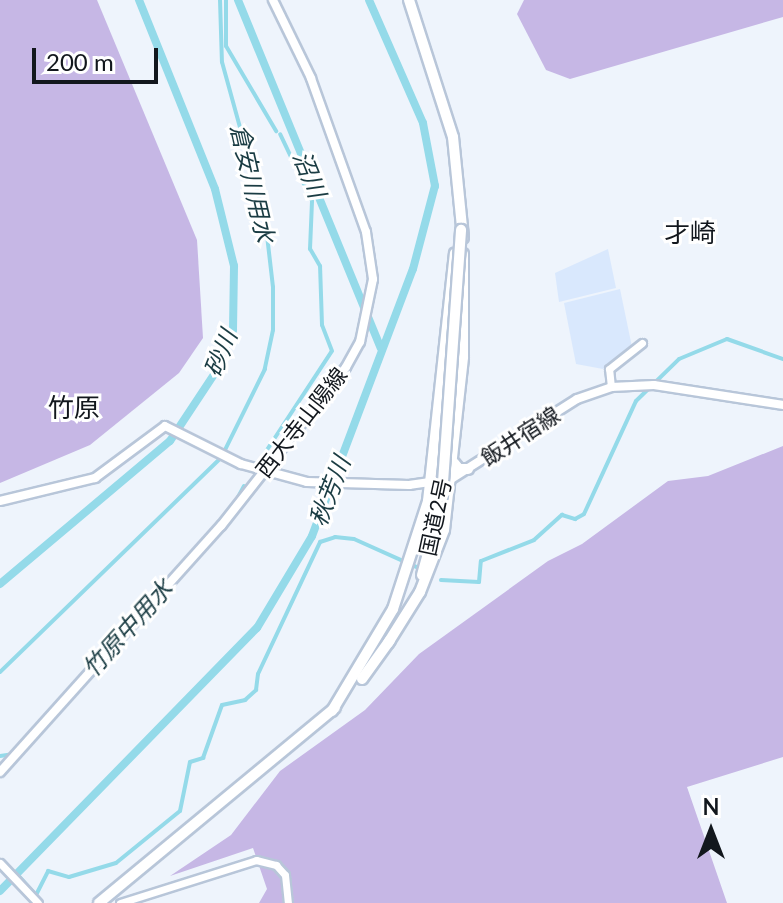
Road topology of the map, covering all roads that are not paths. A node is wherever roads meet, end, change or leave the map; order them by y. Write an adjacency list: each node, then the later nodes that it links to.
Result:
1 (273, 0): 9 (main road, 西大寺山陽線)
2 (409, 0): 3 (highway, 国道2号)
3 (460, 225): 7 (highway, bridge); 11 (highway, bridge); 13 (highway, 国道2号, bridge)
4 (642, 343): 5 (street)
5 (611, 387): 6 (main road, 飯井宿線); 8 (main road, 飯井宿線)
6 (783, 405)
7 (454, 463): 8 (highway); 10 (highway)
8 (468, 469): 10 (main road, 飯井宿線)
9 (263, 471): 11 (main road, 飯井宿線); 12 (main road, 飯井宿線); 15 (main road, 西大寺山陽線)
10 (451, 479): 11 (main road, 飯井宿線); 13 (highway)
11 (432, 484): 14 (highway)
12 (0, 501)
13 (426, 571): 14 (highway, 国道2号)
14 (332, 711): 18 (highway, 国道2号)
15 (0, 772)
16 (2, 865): 17 (street)
17 (38, 903)
18 (99, 903)
19 (120, 903): 20 (street)
20 (288, 903)

